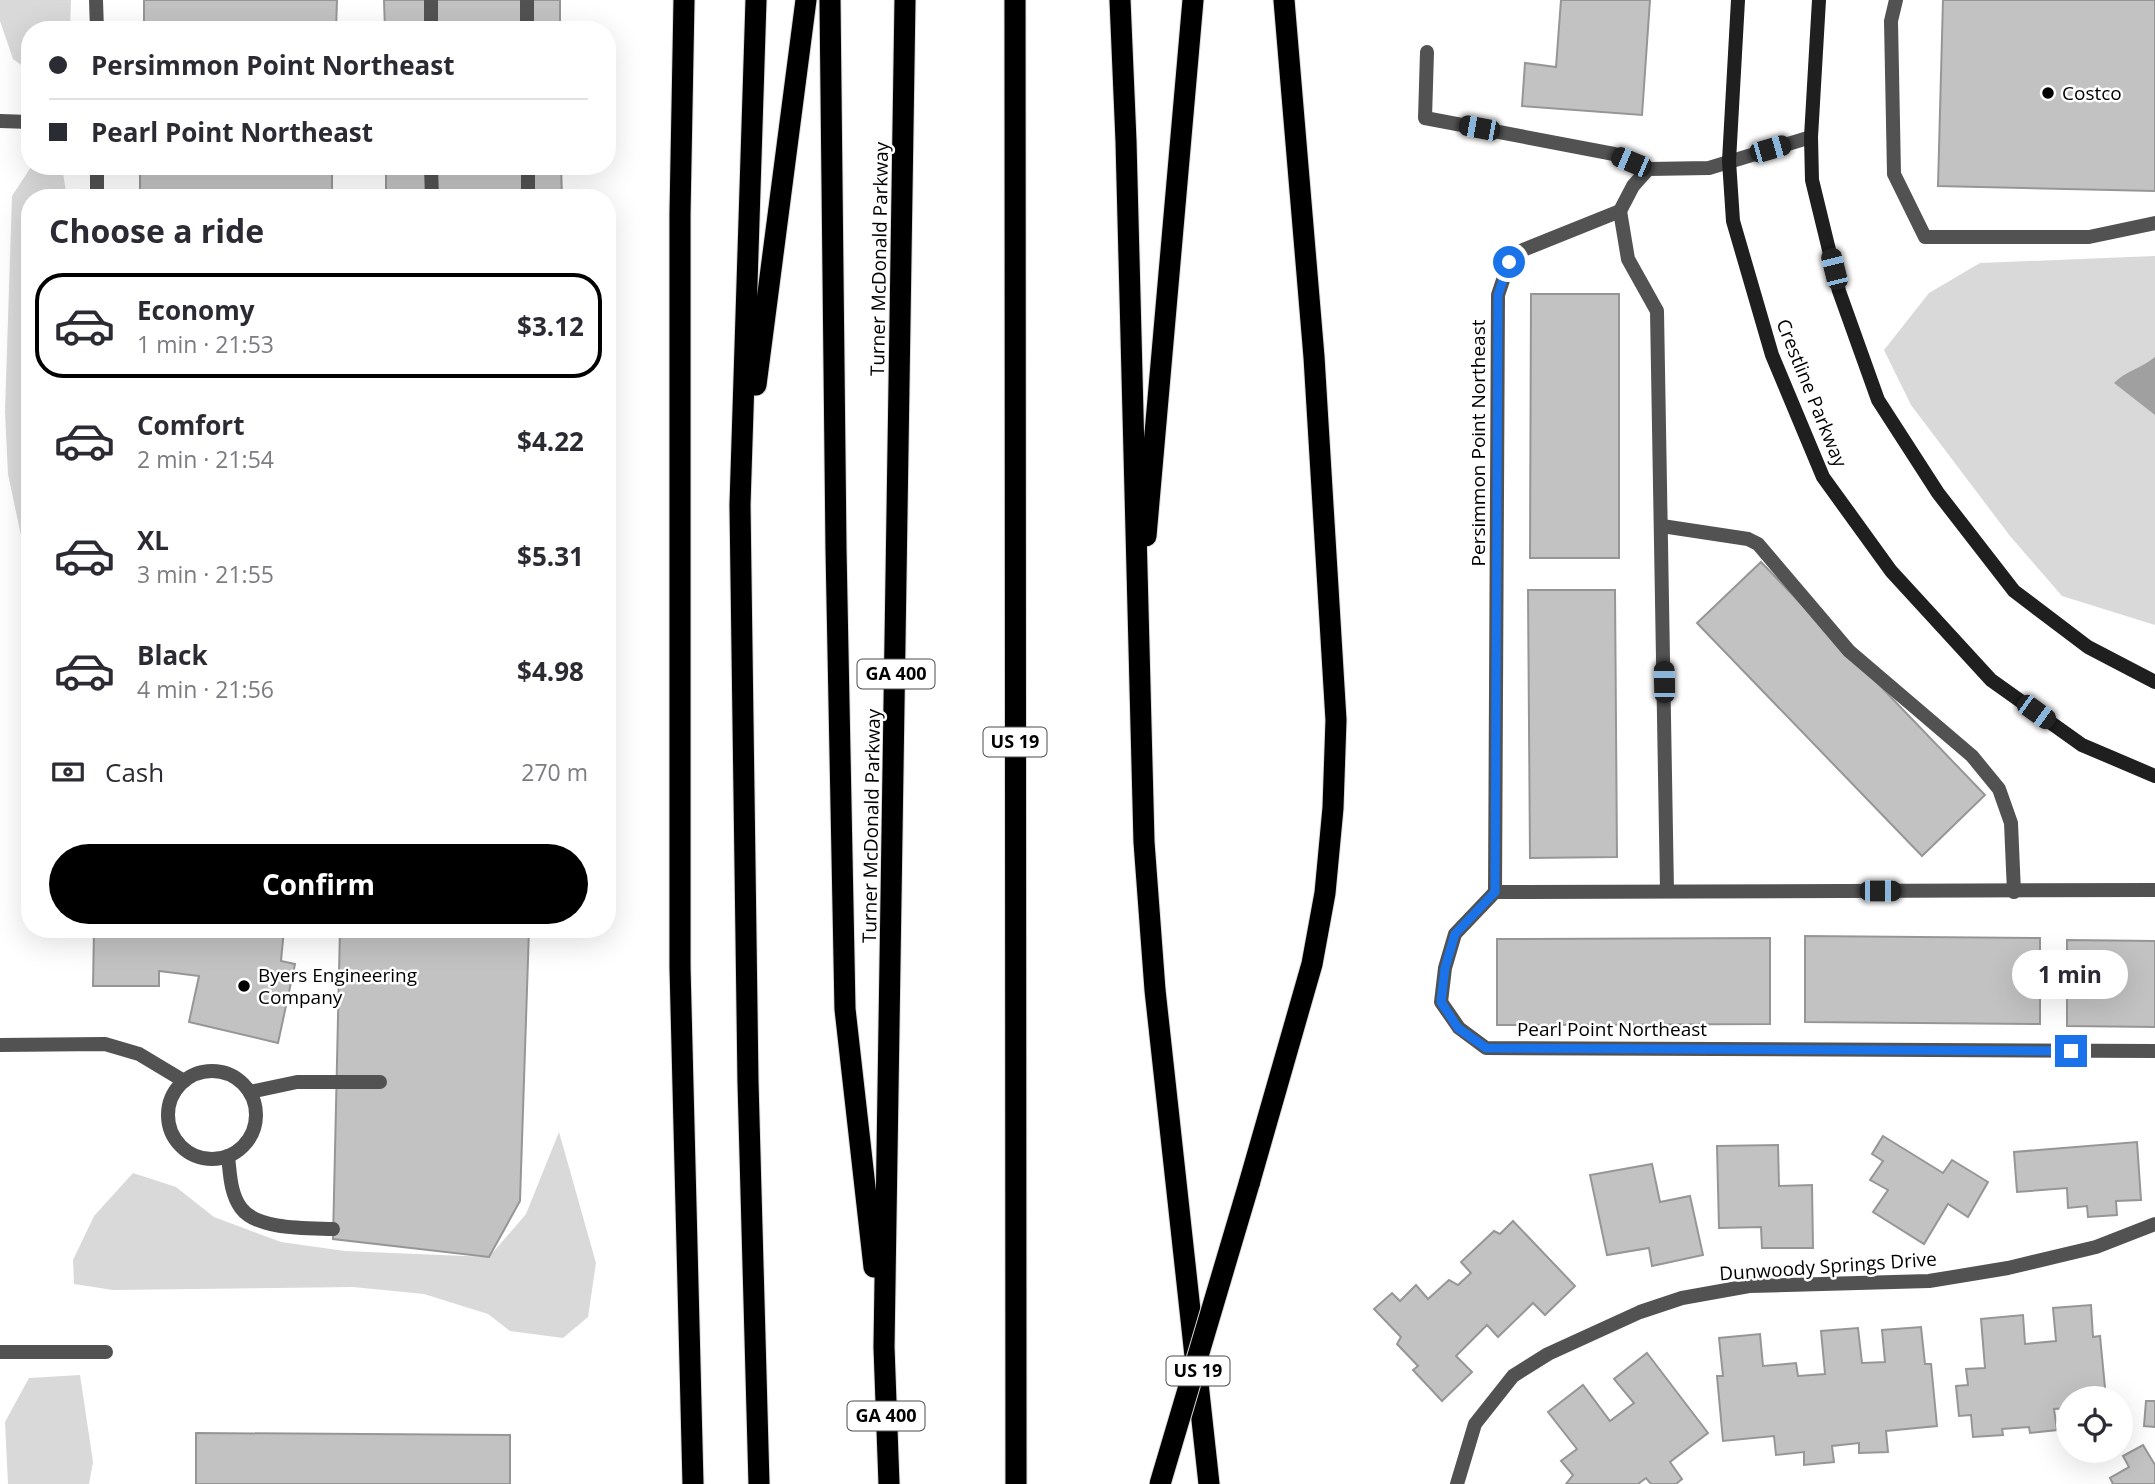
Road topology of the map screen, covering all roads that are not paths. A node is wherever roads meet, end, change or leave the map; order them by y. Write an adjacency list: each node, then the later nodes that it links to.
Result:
1 (96, 0): 16 (street)
2 (431, 0): 17 (street)
3 (527, 0): 18 (street)
4 (684, 0): 47 (highway)
5 (756, 0): 27 (highway)
6 (806, 0): 27 (highway)
7 (830, 0): 44 (highway)
8 (905, 0): 44 (highway, Turner McDonald Parkway / GA 400)
9 (1015, 0): 50 (highway, US 19)
10 (1120, 0): 29 (highway, US 19)
11 (1193, 0): 29 (highway)
12 (1284, 0): 51 (highway, bridge)
13 (1738, 0): 23 (street, Crestline Parkway)
14 (1819, 0): 22 (street)
15 (1896, 0): 26 (street)
16 (97, 21)
17 (431, 21)
18 (527, 21)
19 (1427, 52): 24 (street)
20 (0, 121): 21 (street)
21 (21, 122)
22 (1811, 137): 23 (street); 30 (street)
23 (1729, 161): 24 (street); 31 (street, Crestline Parkway)
24 (1648, 169): 25 (street)
25 (1620, 211): 28 (street); 34 (street, Persimmon Point Northeast)
26 (2155, 223)
27 (740, 505): 48 (highway)
28 (1662, 526): 33 (street); 35 (street)
29 (1138, 590): 52 (highway, US 19)
30 (2155, 682)
31 (2155, 776)
32 (2155, 890): 35 (street)
33 (1667, 891): 34 (street); 35 (street)
34 (1495, 892): 37 (street, Pearl Point Northeast)
35 (2014, 892)
36 (0, 1045): 38 (street)
37 (2155, 1051)
38 (184, 1081): 40 (street); 41 (street)
39 (380, 1082): 40 (street)
40 (250, 1092): 41 (street)
41 (228, 1156): 43 (street)
42 (2155, 1224): 53 (street, Dunwoody Springs Drive)
43 (334, 1229)
44 (884, 1347): 49 (highway, Turner McDonald Parkway / GA 400)
45 (0, 1352): 46 (street)
46 (106, 1352)
47 (693, 1484)
48 (759, 1484)
49 (889, 1484)
50 (1016, 1484)
51 (1160, 1484)
52 (1209, 1484)
53 (1457, 1484)

